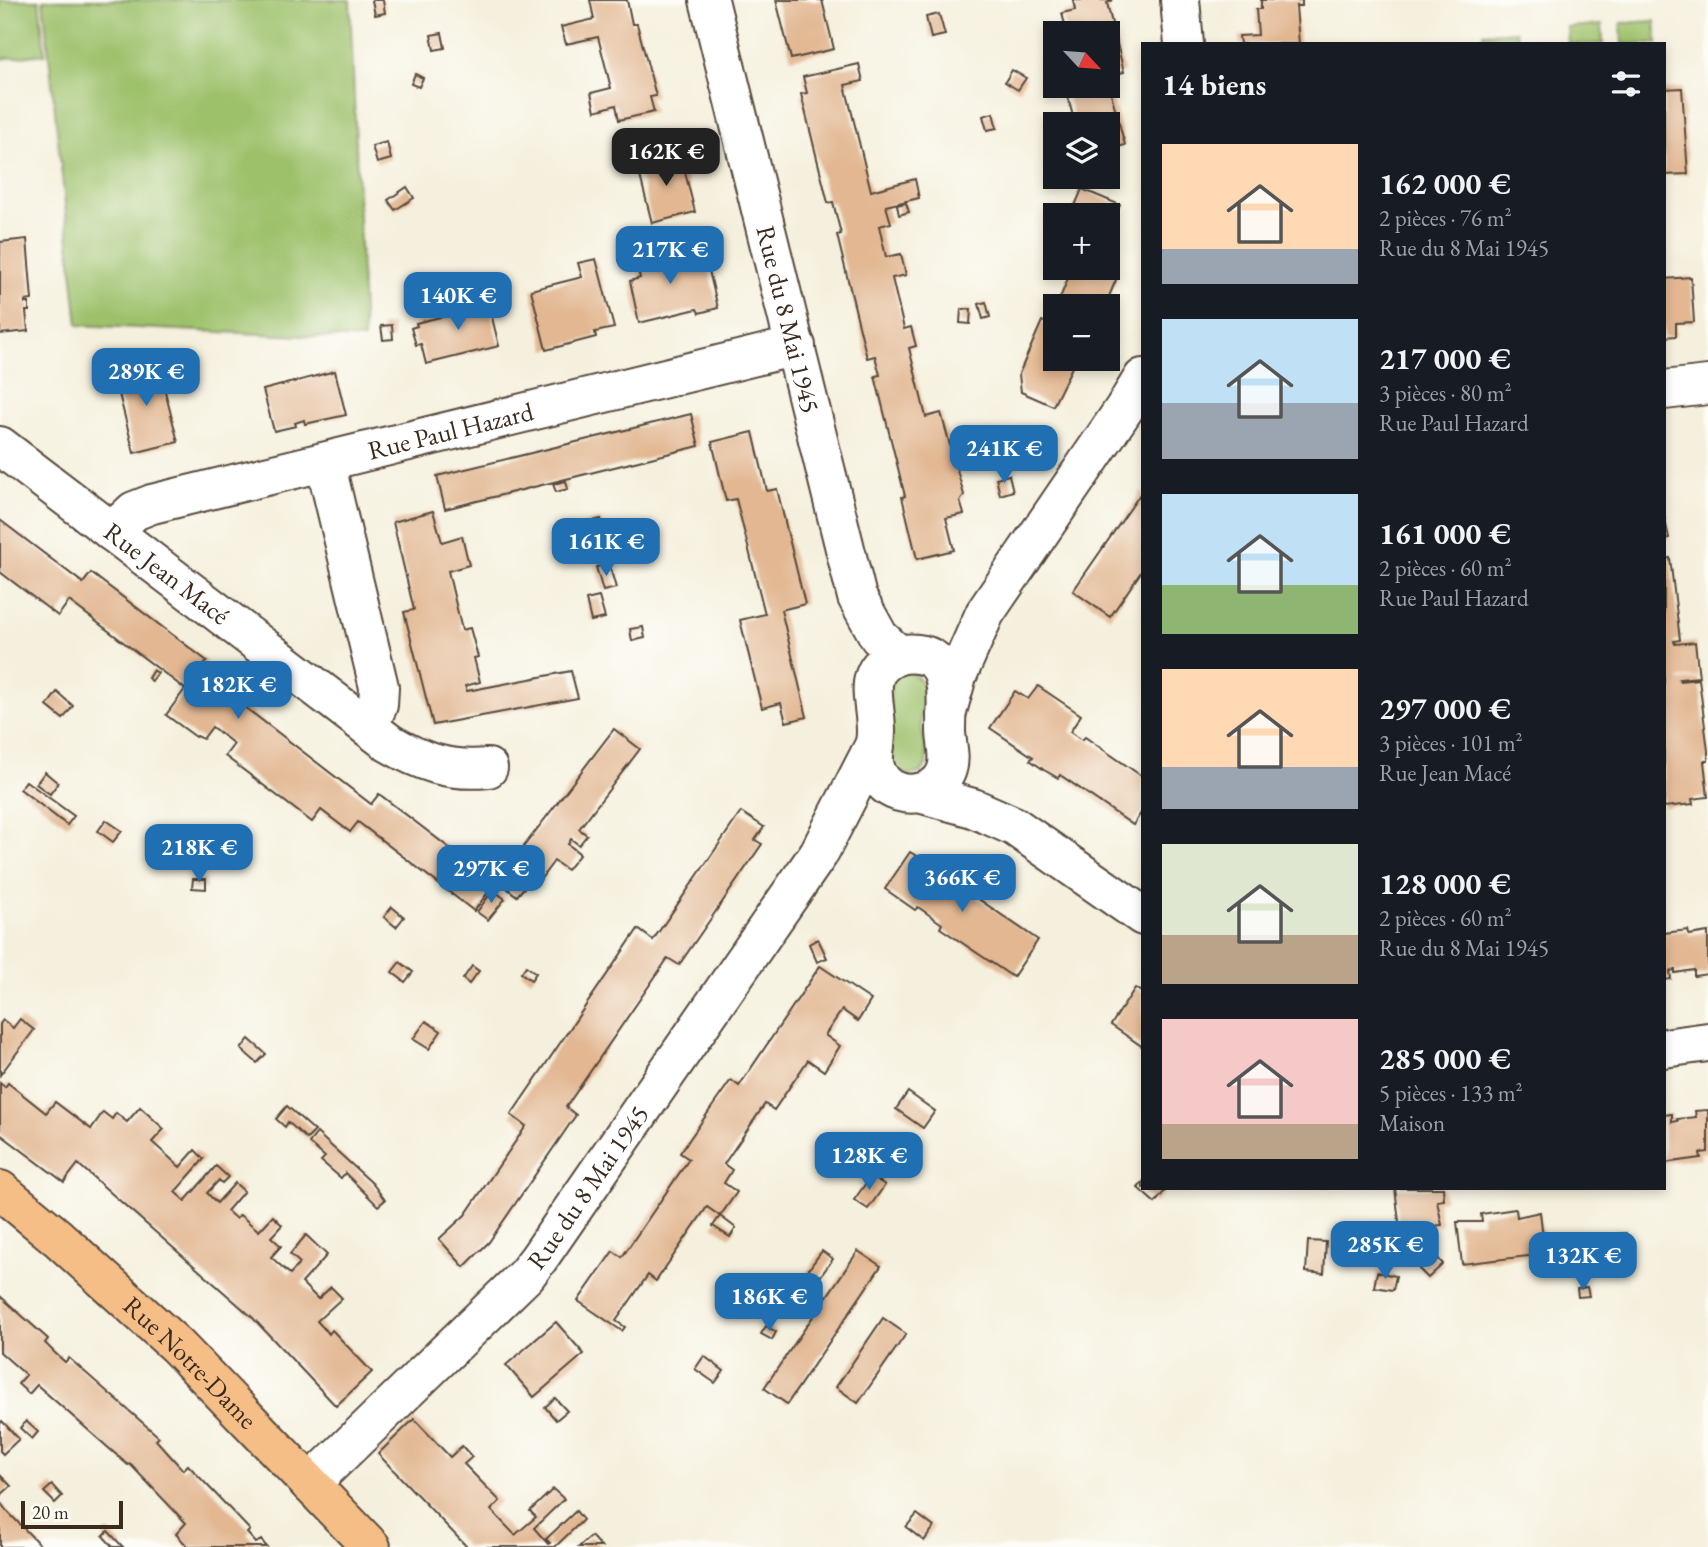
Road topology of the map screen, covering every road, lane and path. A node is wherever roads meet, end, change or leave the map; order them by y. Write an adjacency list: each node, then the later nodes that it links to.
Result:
1 (709, 0): 4 (street, Rue du 8 Mai 1945)
2 (1180, 0): 3 (street)
3 (1184, 42)
4 (796, 346): 9 (street, Rue Paul Hazard); 11 (street, Rue du 8 Mai 1945)
5 (1141, 381): 12 (street)
6 (1708, 385): 7 (street)
7 (1666, 390)
8 (0, 446): 10 (street, Rue Jean Macé)
9 (325, 462): 10 (street, Rue Paul Hazard); 15 (street)
10 (112, 532): 15 (street, Rue Jean Macé)
11 (857, 597): 13 (street, Rue du 8 Mai 1945); 14 (street, Rue du 8 Mai 1945)
12 (985, 613): 13 (street); 16 (street)
13 (910, 655): 14 (street); 16 (street, Rue du 8 Mai 1945)
14 (871, 694): 17 (street, Rue du 8 Mai 1945)
15 (368, 727): 18 (street, Rue Jean Macé)
16 (947, 729): 19 (street, Rue du 8 Mai 1945); 20 (street)
17 (875, 744): 19 (street, Rue du 8 Mai 1945); 21 (street, Rue du 8 Mai 1945)
18 (488, 768)
19 (914, 793): 20 (street); 21 (street, Rue du 8 Mai 1945)
20 (1014, 826): 22 (street)
21 (819, 853): 26 (street, Rue du 8 Mai 1945)
22 (1141, 915)
23 (1708, 1042): 24 (street)
24 (1666, 1048)
25 (0, 1190): 26 (main road, Rue Notre-Dame)
26 (310, 1484): 27 (main road, Rue Notre-Dame)
27 (371, 1547)

